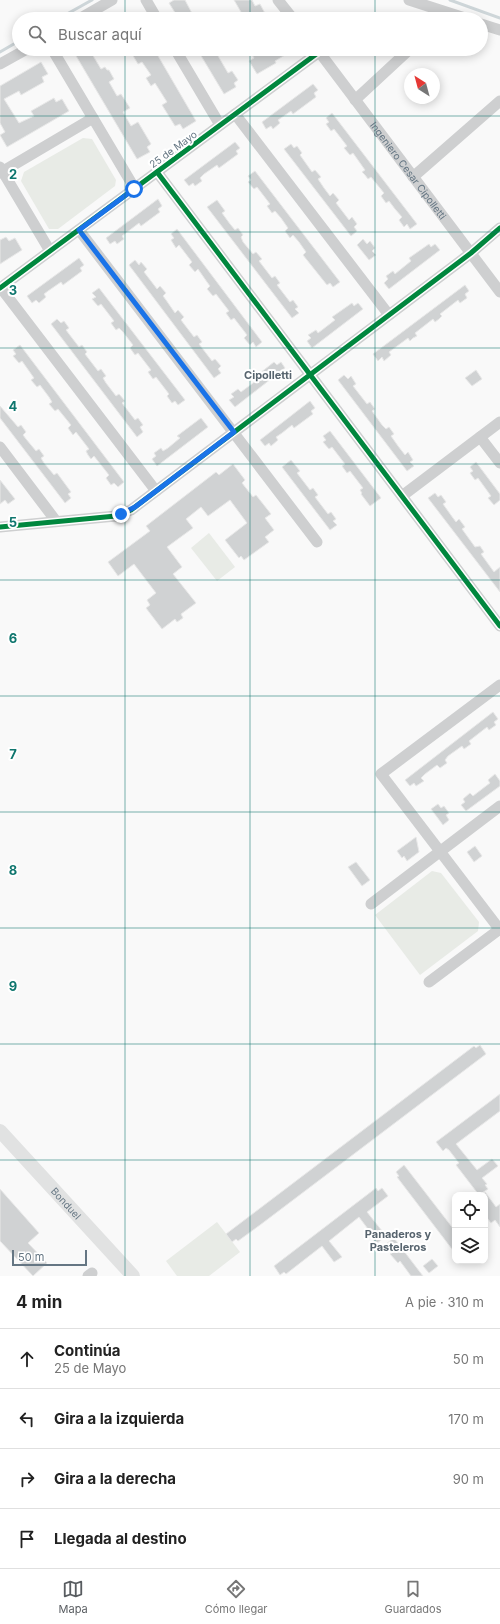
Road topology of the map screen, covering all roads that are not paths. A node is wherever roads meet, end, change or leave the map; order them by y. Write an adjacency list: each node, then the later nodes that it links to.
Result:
1 (112, 0): 5 (street)
2 (146, 0): 6 (street)
3 (278, 0): 7 (street)
4 (409, 0): 8 (street)
5 (91, 12)
6 (153, 12)
7 (287, 12)
8 (437, 12)
9 (488, 26): 10 (street)
10 (500, 30)
11 (14, 56): 17 (street)
12 (56, 56): 21 (street)
13 (179, 56): 22 (street)
14 (311, 56): 20 (street, 25 de Mayo)
15 (322, 56): 18 (street, Ingeniero Cesar Cipolletti)
16 (402, 56): 18 (street)
17 (0, 64)
18 (355, 100): 25 (street, Ingeniero Cesar Cipolletti)
19 (500, 101): 25 (street)
20 (235, 114): 22 (street, 25 de Mayo); 33 (street)
21 (93, 118): 23 (street); 26 (street)
22 (220, 125): 24 (street, 25 de Mayo)
23 (1, 171): 29 (street)
24 (157, 172): 26 (street, 25 de Mayo); 34 (street)
25 (414, 178): 30 (street, Ingeniero Cesar Cipolletti)
26 (134, 189): 28 (street, 25 de Mayo)
27 (500, 228): 30 (street)
28 (79, 230): 29 (street, 25 de Mayo); 36 (street)
29 (50, 251): 31 (street, 25 de Mayo)
30 (471, 253): 32 (street, Ingeniero Cesar Cipolletti); 33 (street)
31 (0, 288): 40 (street)
32 (500, 292)
33 (389, 315): 34 (street)
34 (310, 375): 36 (street); 41 (street)
35 (500, 422): 37 (street)
36 (234, 432): 40 (street); 44 (street)
37 (480, 437): 39 (street); 41 (street)
38 (0, 447): 42 (street)
39 (500, 463)
40 (156, 491): 42 (street)
41 (402, 496): 45 (street)
42 (56, 521): 43 (street)
43 (0, 527)
44 (317, 542)
45 (500, 626)
46 (500, 685): 48 (street)
47 (500, 806): 48 (street)
48 (440, 851): 49 (street); 50 (street)
49 (371, 904)
50 (500, 929): 51 (street)
51 (429, 982)
52 (0, 1131): 53 (main road, Bonduel)
53 (133, 1276)

